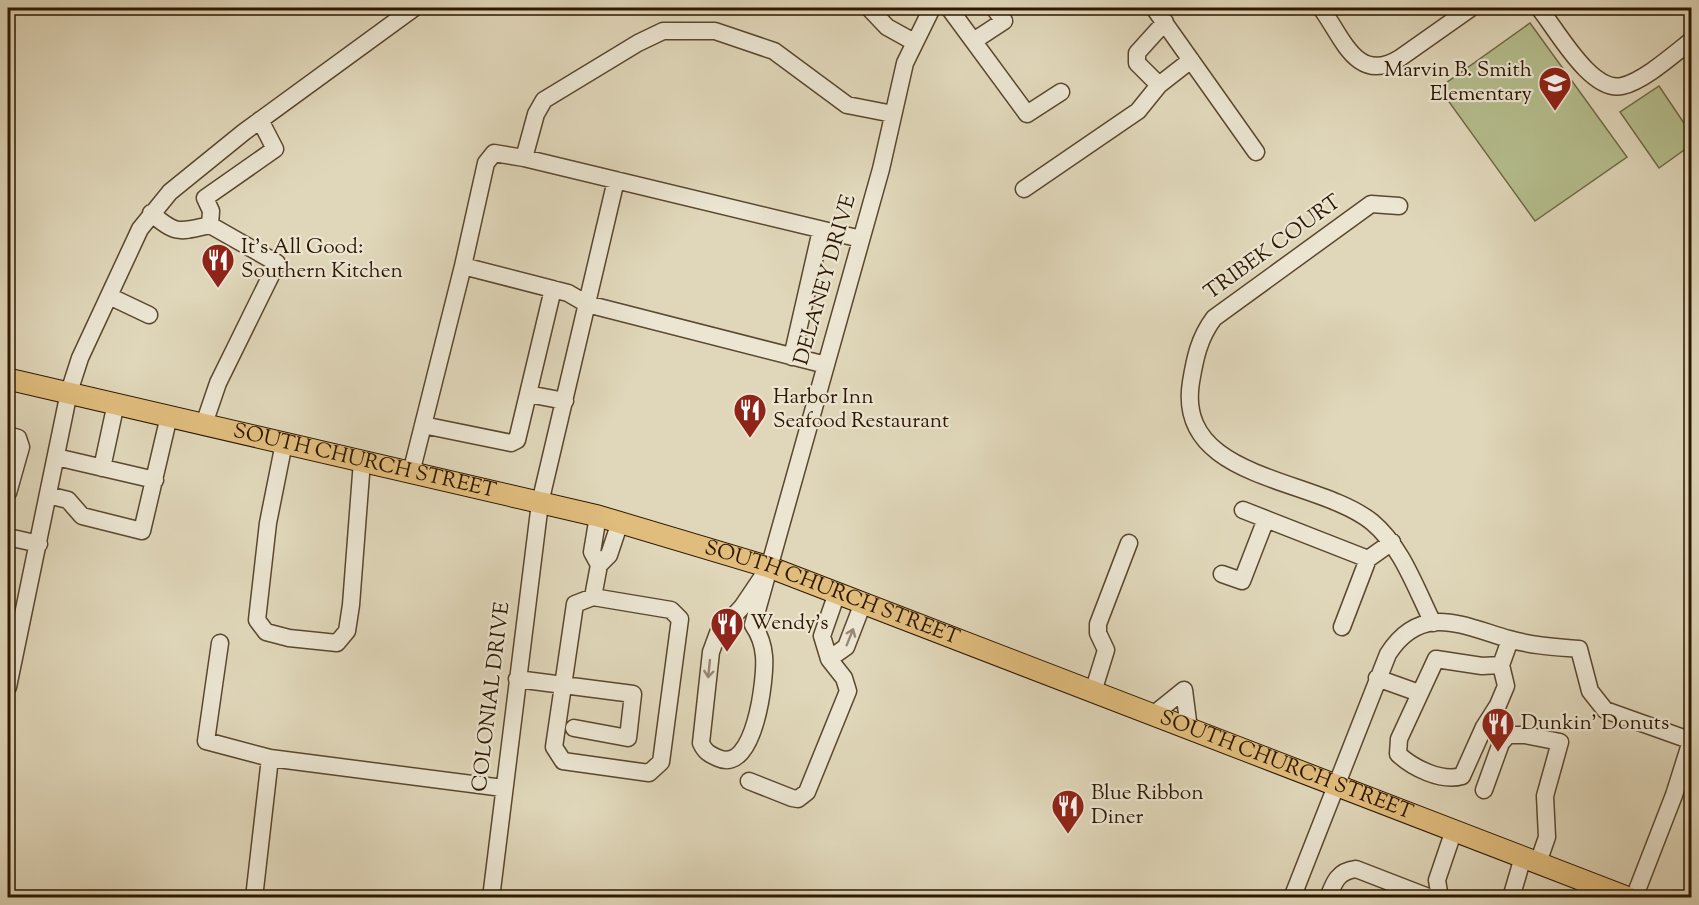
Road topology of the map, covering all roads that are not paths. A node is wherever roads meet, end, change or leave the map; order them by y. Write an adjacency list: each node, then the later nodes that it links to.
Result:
1 (414, 8): 18 (street)
2 (869, 8): 13 (street)
3 (932, 8): 13 (street, DELANEY DRIVE)
4 (949, 8): 11 (street)
5 (994, 8): 11 (street)
6 (1154, 8): 10 (street)
7 (1321, 8): 8 (street)
8 (1471, 8)
9 (1539, 8): 12 (street)
10 (1165, 22): 14 (street); 15 (street)
11 (975, 40): 16 (street)
12 (1692, 40)
13 (914, 42): 17 (street, DELANEY DRIVE)
14 (1191, 60): 15 (street); 19 (street)
15 (1159, 85): 24 (street)
16 (1061, 92)
17 (893, 114): 20 (street); 29 (street, DELANEY DRIVE)
18 (260, 120): 21 (street); 23 (street)
19 (1256, 152)
20 (524, 158): 22 (street); 30 (street)
21 (202, 166): 23 (street); 26 (street)
22 (616, 180): 28 (street); 33 (street, COLONIAL DRIVE)
23 (218, 189): 27 (street)
24 (1024, 189)
25 (1399, 206): 60 (street, TRIBEK COURT)
26 (151, 213): 27 (street); 32 (street)
27 (210, 225): 43 (street)
28 (821, 230): 29 (street); 35 (street)
29 (861, 239): 36 (street, DELANEY DRIVE)
30 (463, 266): 31 (street); 44 (street)
31 (554, 289): 33 (street); 39 (street)
32 (109, 296): 34 (street); 38 (street)
33 (587, 304): 35 (street); 40 (street, COLONIAL DRIVE)
34 (149, 315)
35 (792, 357): 36 (street)
36 (826, 365): 65 (street, DELANEY DRIVE)
37 (8, 379): 38 (main road, SOUTH CHURCH STREET)
38 (69, 392): 41 (main road, SOUTH CHURCH STREET); 47 (street)
39 (528, 394): 40 (street); 44 (street)
40 (565, 401): 54 (street, COLONIAL DRIVE)
41 (116, 404): 42 (main road, SOUTH CHURCH STREET); 49 (street)
42 (169, 416): 43 (main road, SOUTH CHURCH STREET); 51 (street)
43 (204, 424): 46 (main road, SOUTH CHURCH STREET)
44 (423, 425): 50 (street)
45 (8, 435): 52 (street)
46 (284, 443): 48 (main road, SOUTH CHURCH STREET); 48 (street)
47 (56, 457): 49 (street); 53 (street)
48 (362, 461): 50 (main road, SOUTH CHURCH STREET)
49 (102, 468): 51 (street)
50 (411, 473): 54 (main road, SOUTH CHURCH STREET)
51 (155, 480): 53 (street)
52 (8, 493)
53 (48, 495): 62 (street)
54 (540, 503): 56 (main road, SOUTH CHURCH STREET); 77 (street, COLONIAL DRIVE)
55 (1243, 510): 57 (street)
56 (598, 516): 58 (main road, SOUTH CHURCH STREET); 64 (street)
57 (1266, 519): 63 (street); 66 (street)
58 (620, 522): 64 (street); 65 (main road, SOUTH CHURCH STREET)
59 (8, 537): 62 (street)
60 (1392, 542): 63 (street); 70 (street, TRIBEK COURT)
61 (1129, 543): 80 (street)
62 (39, 544): 79 (street)
63 (1368, 559): 71 (street)
64 (599, 565): 68 (street)
65 (769, 567): 65 (street, DELANEY DRIVE, one-way to 65); 67 (main road, SOUTH CHURCH STREET)
66 (1222, 574)
67 (837, 593): 69 (main road, SOUTH CHURCH STREET); 74 (street)
68 (593, 597): 78 (street); 78 (street)
69 (863, 603): 74 (street, one-way to 69); 80 (main road, SOUTH CHURCH STREET)
70 (1432, 623): 72 (street); 76 (street)
71 (1342, 627)
72 (1510, 639): 75 (street); 85 (street)
73 (220, 644): 86 (street)
74 (829, 659): 87 (street)
75 (1501, 665): 81 (street); 81 (street)
76 (1377, 678): 81 (street); 88 (street)
77 (517, 679): 78 (street); 89 (street, COLONIAL DRIVE)
78 (562, 685): 83 (street)
79 (8, 687)
80 (1093, 692): 82 (main road, SOUTH CHURCH STREET)
81 (1419, 693)
82 (1153, 715): 84 (main road, SOUTH CHURCH STREET); 84 (street)
83 (574, 728)
84 (1189, 729): 88 (main road, SOUTH CHURCH STREET)
85 (1691, 741): 101 (street)
86 (270, 758): 89 (street); 93 (street)
87 (750, 781)
88 (1336, 785): 91 (main road, SOUTH CHURCH STREET); 95 (street)
89 (503, 788): 94 (street, COLONIAL DRIVE)
90 (1484, 790): 92 (street)
91 (1454, 830): 92 (main road, SOUTH CHURCH STREET); 98 (street)
92 (1530, 860): 99 (street); 100 (main road, SOUTH CHURCH STREET)
93 (255, 897)
94 (491, 897)
95 (1292, 897)
96 (1328, 897): 97 (street)
97 (1431, 897)
98 (1440, 897)
99 (1511, 897)
100 (1629, 897)
101 (1634, 897)

